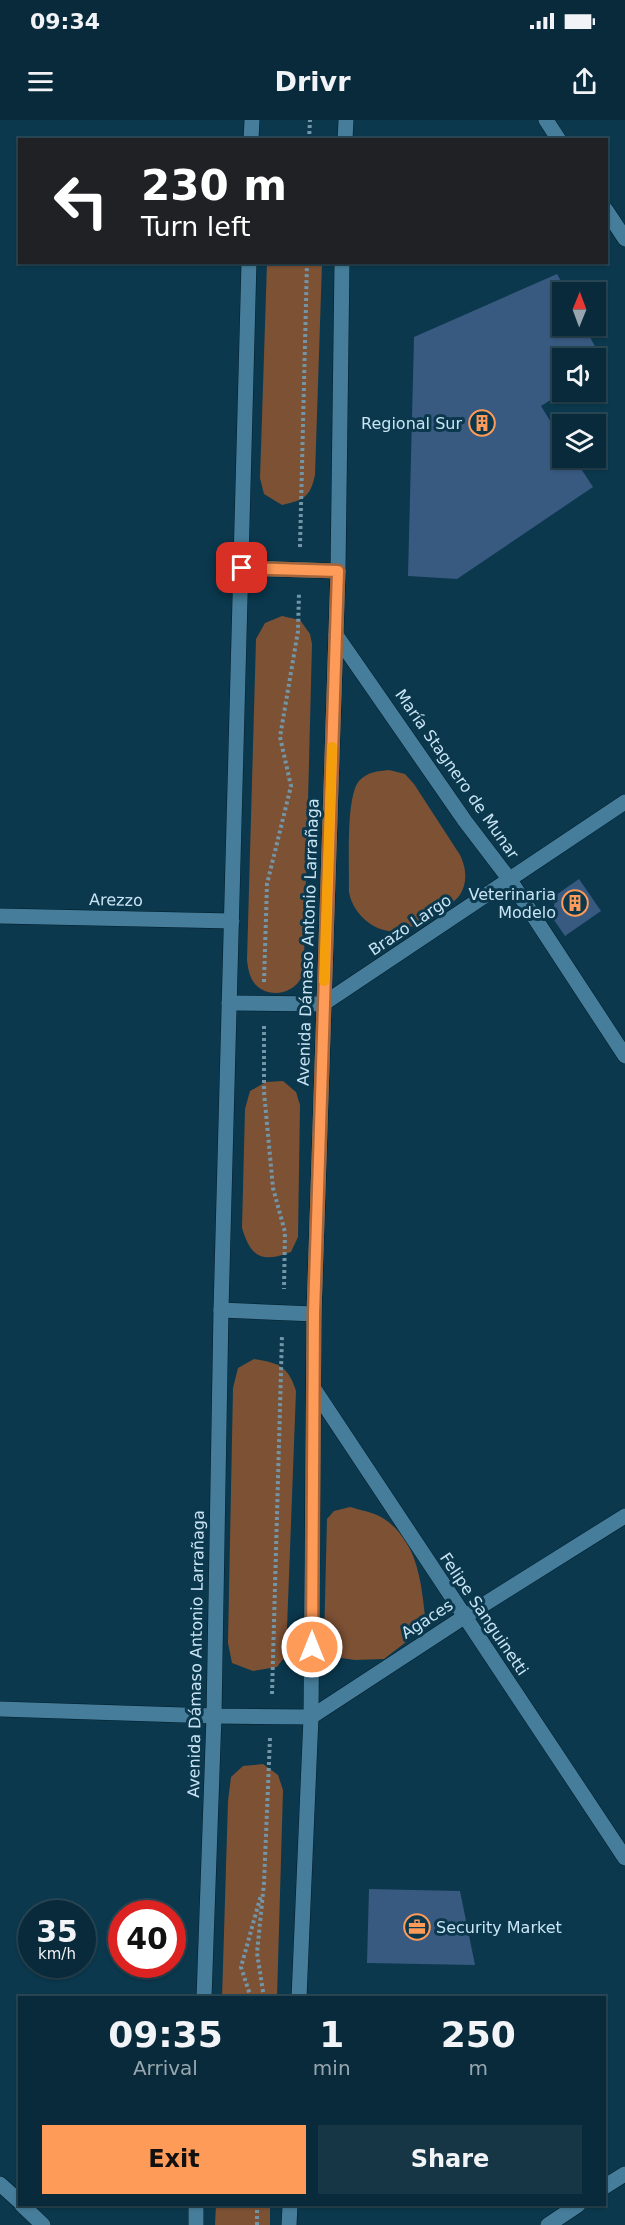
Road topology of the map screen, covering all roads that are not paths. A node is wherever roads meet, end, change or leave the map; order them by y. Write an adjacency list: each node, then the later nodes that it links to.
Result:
1 (252, 120): 4 (street)
2 (346, 120): 5 (street)
3 (546, 120): 6 (street)
4 (252, 138)
5 (345, 138)
6 (558, 138)
7 (608, 213): 8 (street)
8 (625, 239)
9 (249, 264): 11 (street, Avenida Dámaso Antonio Larrañaga)
10 (342, 264): 12 (street, Avenida Dámaso Antonio Larrañaga)
11 (242, 568): 12 (street); 17 (street, Avenida Dámaso Antonio Larrañaga)
12 (338, 571): 13 (street, Avenida Dámaso Antonio Larrañaga)
13 (336, 635): 15 (street, María Stagnero de Munar); 19 (street, Avenida Dámaso Antonio Larrañaga)
14 (625, 802): 15 (street, Brazo Largo)
15 (510, 880): 19 (street, Brazo Largo); 20 (street, María Stagnero de Munar)
16 (0, 915): 17 (street, Arezzo)
17 (232, 921): 18 (street, Avenida Dámaso Antonio Larrañaga)
18 (229, 1003): 19 (street); 21 (street, Avenida Dámaso Antonio Larrañaga)
19 (323, 1004): 22 (street, Avenida Dámaso Antonio Larrañaga)
20 (625, 1056)
21 (221, 1311): 22 (street); 27 (street, Avenida Dámaso Antonio Larrañaga)
22 (314, 1314): 23 (street, Avenida Dámaso Antonio Larrañaga)
23 (314, 1389): 25 (street, Felipe Sanguinetti); 28 (street, Avenida Dámaso Antonio Larrañaga)
24 (625, 1516): 25 (street, Agaces)
25 (464, 1617): 28 (street, Agaces); 29 (street, Felipe Sanguinetti)
26 (0, 1709): 27 (street)
27 (214, 1716): 28 (street); 30 (street, Avenida Dámaso Antonio Larrañaga)
28 (311, 1717): 31 (street, Avenida Dámaso Antonio Larrañaga)
29 (625, 1858)
30 (204, 1996)
31 (299, 1996)
32 (625, 2174): 34 (street)
33 (0, 2184): 35 (street)
34 (606, 2186)
35 (18, 2201)
36 (23, 2206): 40 (street)
37 (196, 2206): 41 (street)
38 (290, 2206): 42 (street)
39 (576, 2206): 43 (street)
40 (43, 2225)
41 (196, 2225)
42 (289, 2225)
43 (548, 2225)

